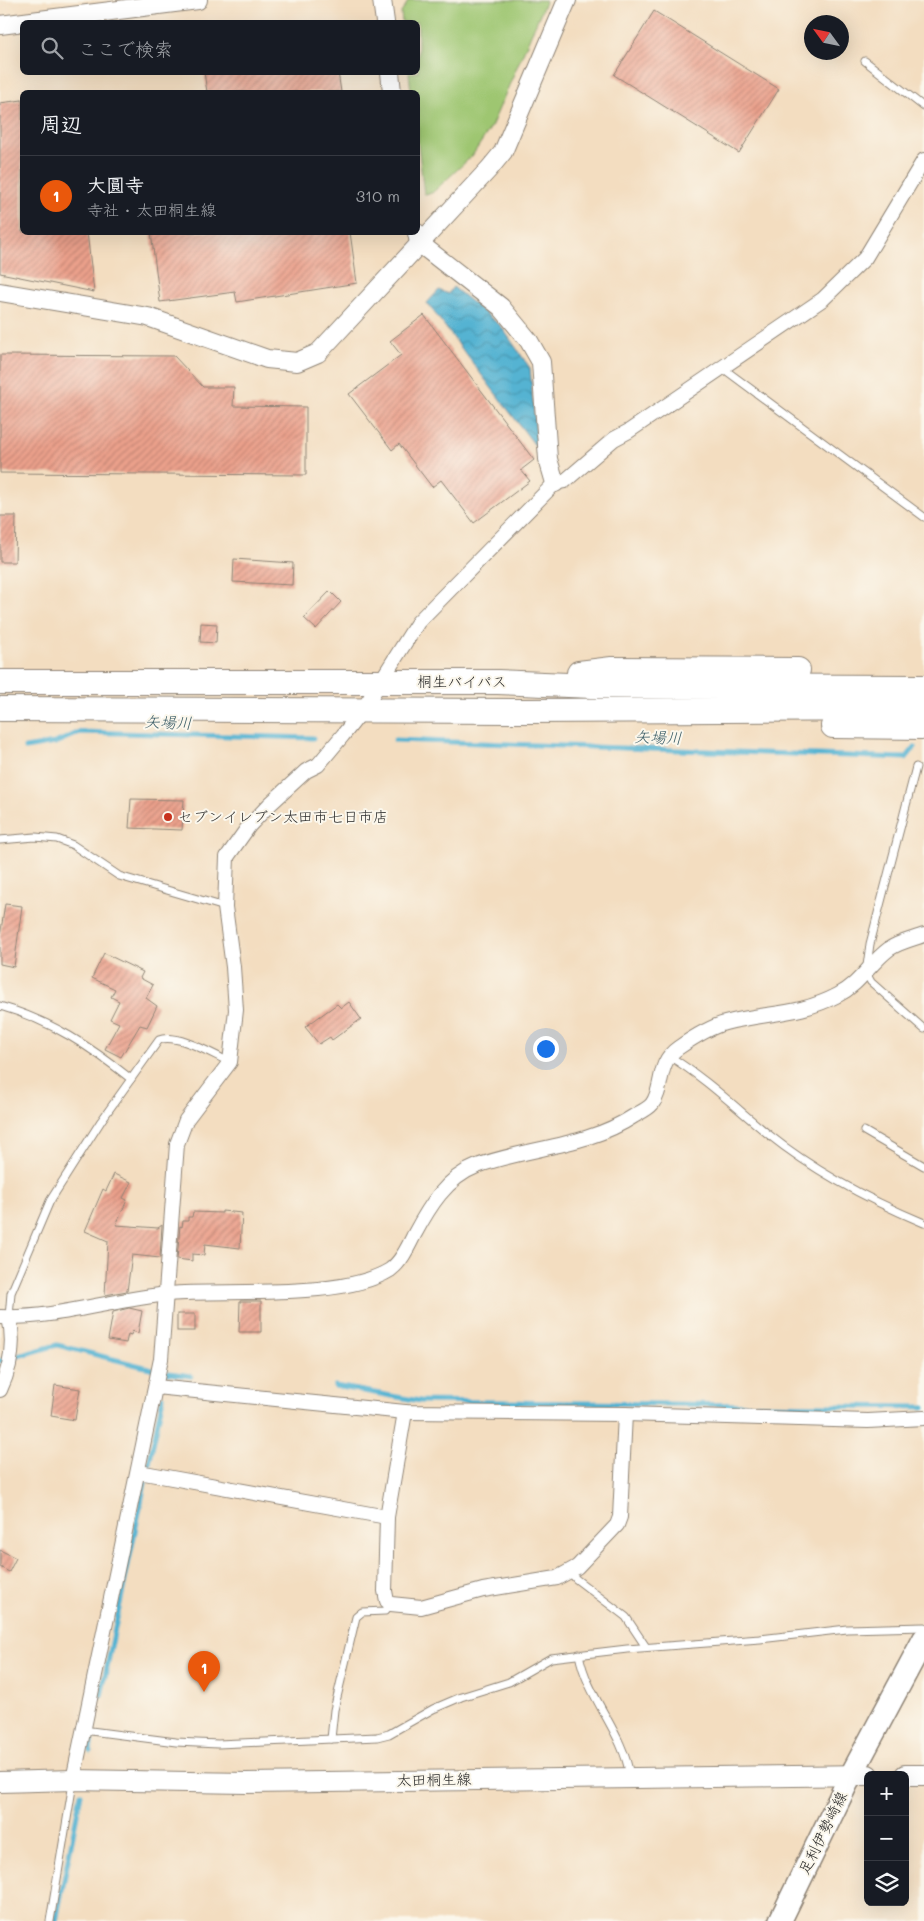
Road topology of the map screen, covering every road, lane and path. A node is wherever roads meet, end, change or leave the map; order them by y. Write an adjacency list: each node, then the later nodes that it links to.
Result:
1 (198, 0): 4 (street)
2 (382, 0): 5 (street)
3 (567, 0): 13 (street)
4 (40, 20)
5 (384, 20)
6 (20, 22): 7 (street)
7 (0, 25)
8 (865, 61): 11 (lane)
9 (390, 75): 10 (street)
10 (392, 90)
11 (924, 107)
12 (924, 160): 15 (street)
13 (418, 238): 14 (street); 16 (street)
14 (0, 292)
15 (723, 366): 16 (street); 17 (lane)
16 (555, 483): 20 (street)
17 (924, 517)
18 (924, 671): 21 (highway)
19 (0, 682): 20 (highway, 桐生バイパス)
20 (380, 682): 21 (highway, 桐生バイパス); 25 (street)
21 (498, 682): 22 (highway, 桐生バイパス)
22 (924, 687)
23 (0, 709): 25 (highway, 桐生バイパス)
24 (924, 709): 26 (highway, 桐生バイパス)
25 (362, 710): 26 (highway, 桐生バイパス); 30 (street)
26 (528, 711): 27 (highway)
27 (924, 727)
28 (916, 767): 32 (lane)
29 (0, 840): 30 (lane)
30 (225, 907): 36 (street)
31 (924, 936): 32 (street)
32 (866, 973): 34 (lane); 35 (street)
33 (0, 1006): 37 (lane)
34 (924, 1029)
35 (669, 1056): 40 (lane); 41 (street)
36 (230, 1062): 37 (lane); 41 (street)
37 (131, 1079): 42 (lane)
38 (864, 1131): 39 (lane)
39 (924, 1166)
40 (924, 1223)
41 (168, 1294): 42 (street); 43 (street)
42 (5, 1317): 44 (street)
43 (157, 1383): 45 (street); 48 (street)
44 (0, 1390)
45 (405, 1412): 46 (street); 49 (street)
46 (624, 1414): 47 (street); 50 (street)
47 (924, 1418)
48 (139, 1472): 49 (street); 56 (street)
49 (387, 1517): 51 (street)
50 (570, 1572): 51 (street); 54 (lane)
51 (391, 1604): 57 (lane)
52 (924, 1627): 54 (lane)
53 (924, 1639): 58 (main road, 足利伊勢崎線)
54 (646, 1647): 55 (lane)
55 (579, 1654): 57 (lane); 61 (lane)
56 (83, 1730): 57 (lane); 62 (street)
57 (331, 1739)
58 (859, 1775): 61 (main road, 太田桐生線); 65 (main road, 足利伊勢崎線)
59 (909, 1775): 60 (main road)
60 (924, 1775)
61 (630, 1777): 62 (main road, 太田桐生線)
62 (73, 1780): 63 (main road, 太田桐生線); 64 (lane)
63 (0, 1782)
64 (50, 1921)
65 (780, 1921)

